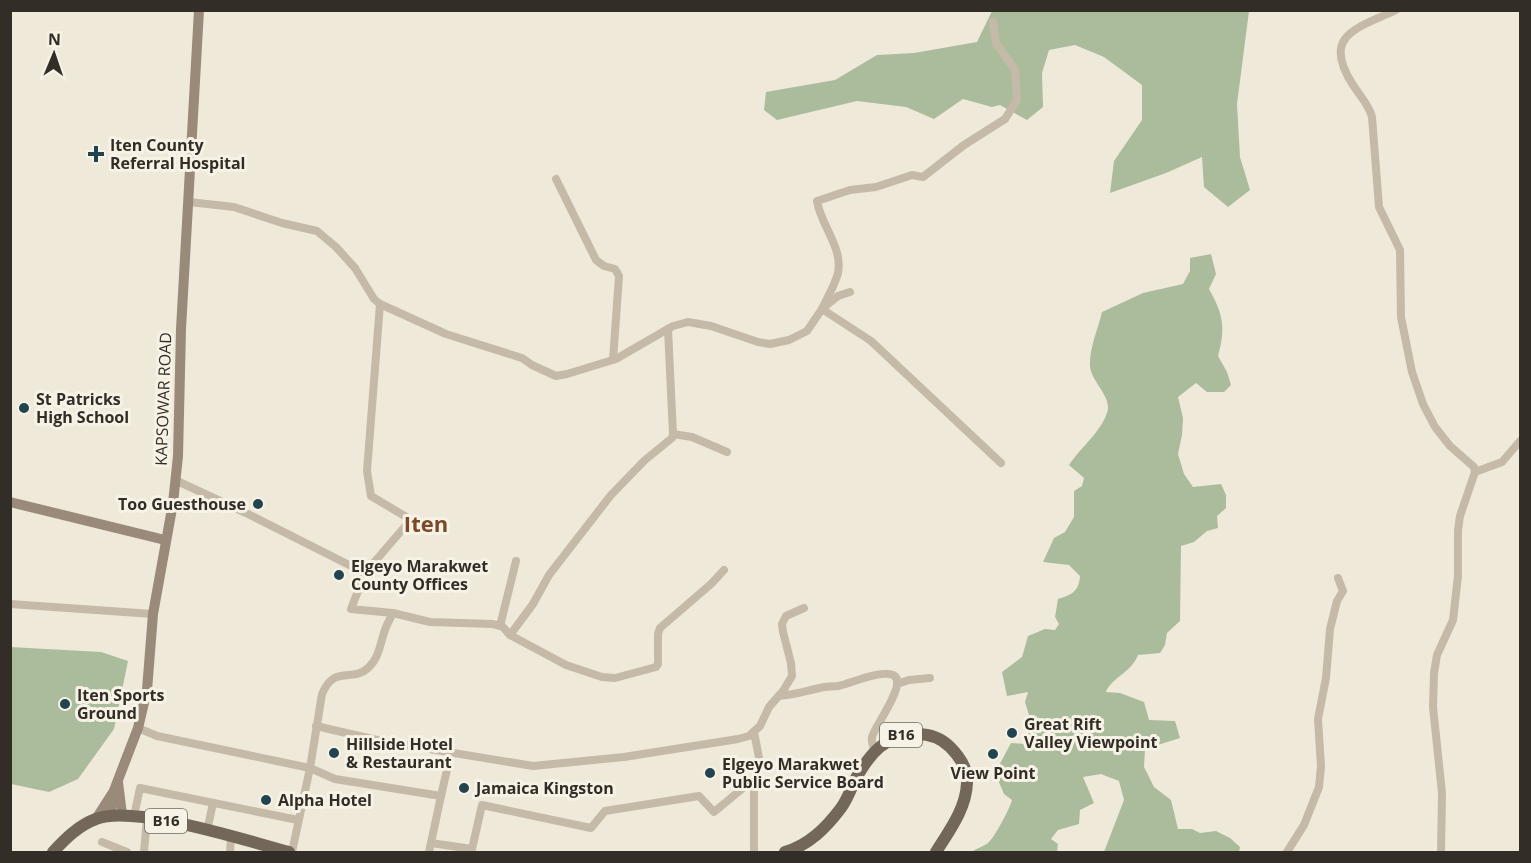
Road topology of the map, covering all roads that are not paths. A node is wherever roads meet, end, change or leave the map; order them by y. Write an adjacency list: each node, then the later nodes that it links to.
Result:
1 (199, 10): 5 (main road, KAPSOWAR ROAD)
2 (1396, 10): 15 (street)
3 (993, 22): 8 (street)
4 (556, 179): 10 (street)
5 (189, 202): 7 (street); 16 (main road, KAPSOWAR ROAD)
6 (850, 292): 8 (street)
7 (380, 304): 10 (street); 21 (street)
8 (822, 309): 9 (street); 14 (street)
9 (668, 329): 10 (street); 11 (street)
10 (613, 360)
11 (673, 434): 13 (street); 28 (street)
12 (1521, 441): 15 (street)
13 (727, 452)
14 (1000, 464)
15 (1475, 472): 61 (street)
16 (175, 480): 18 (main road, KAPSOWAR ROAD); 21 (street)
17 (10, 502): 18 (main road)
18 (165, 540): 26 (main road, KAPSOWAR ROAD)
19 (516, 561): 27 (street)
20 (724, 570): 28 (street)
21 (365, 573): 25 (street)
22 (1338, 578): 60 (street)
23 (10, 604): 26 (street)
24 (804, 608): 31 (street)
25 (393, 613): 27 (street); 32 (street)
26 (153, 614): 33 (main road, KAPSOWAR ROAD)
27 (500, 626): 28 (street)
28 (510, 635)
29 (930, 678): 30 (street)
30 (897, 684): 31 (street); 35 (street)
31 (779, 696): 34 (street)
32 (316, 726): 36 (street); 37 (street)
33 (138, 728): 37 (street); 39 (main road, KAPSOWAR ROAD)
34 (754, 732): 36 (street); 38 (street)
35 (875, 751): 58 (main road, B16); 59 (main road, B16)
36 (452, 752): 41 (street)
37 (310, 768): 41 (street); 46 (street)
38 (754, 779): 50 (street); 57 (street)
39 (118, 781): 40 (main road, KAPSOWAR ROAD); 43 (main road, KAPSOWAR ROAD)
40 (113, 793): 43 (main road, KAPSOWAR ROAD); 45 (main road)
41 (441, 796): 50 (street)
42 (213, 803): 43 (street); 46 (street); 47 (street)
43 (122, 815): 44 (main road, B16); 45 (main road, B16)
44 (147, 818): 47 (main road, B16); 53 (street)
45 (96, 819): 51 (main road, B16)
46 (298, 820): 55 (street)
47 (207, 831): 48 (main road, B16)
48 (231, 837): 54 (street); 55 (main road, B16)
49 (102, 842): 52 (street)
50 (431, 843): 56 (street)
51 (53, 852)
52 (127, 852)
53 (144, 852)
54 (230, 852)
55 (291, 852)
56 (429, 852)
57 (754, 852)
58 (785, 852)
59 (936, 852)
60 (1287, 852)
61 (1441, 852)

